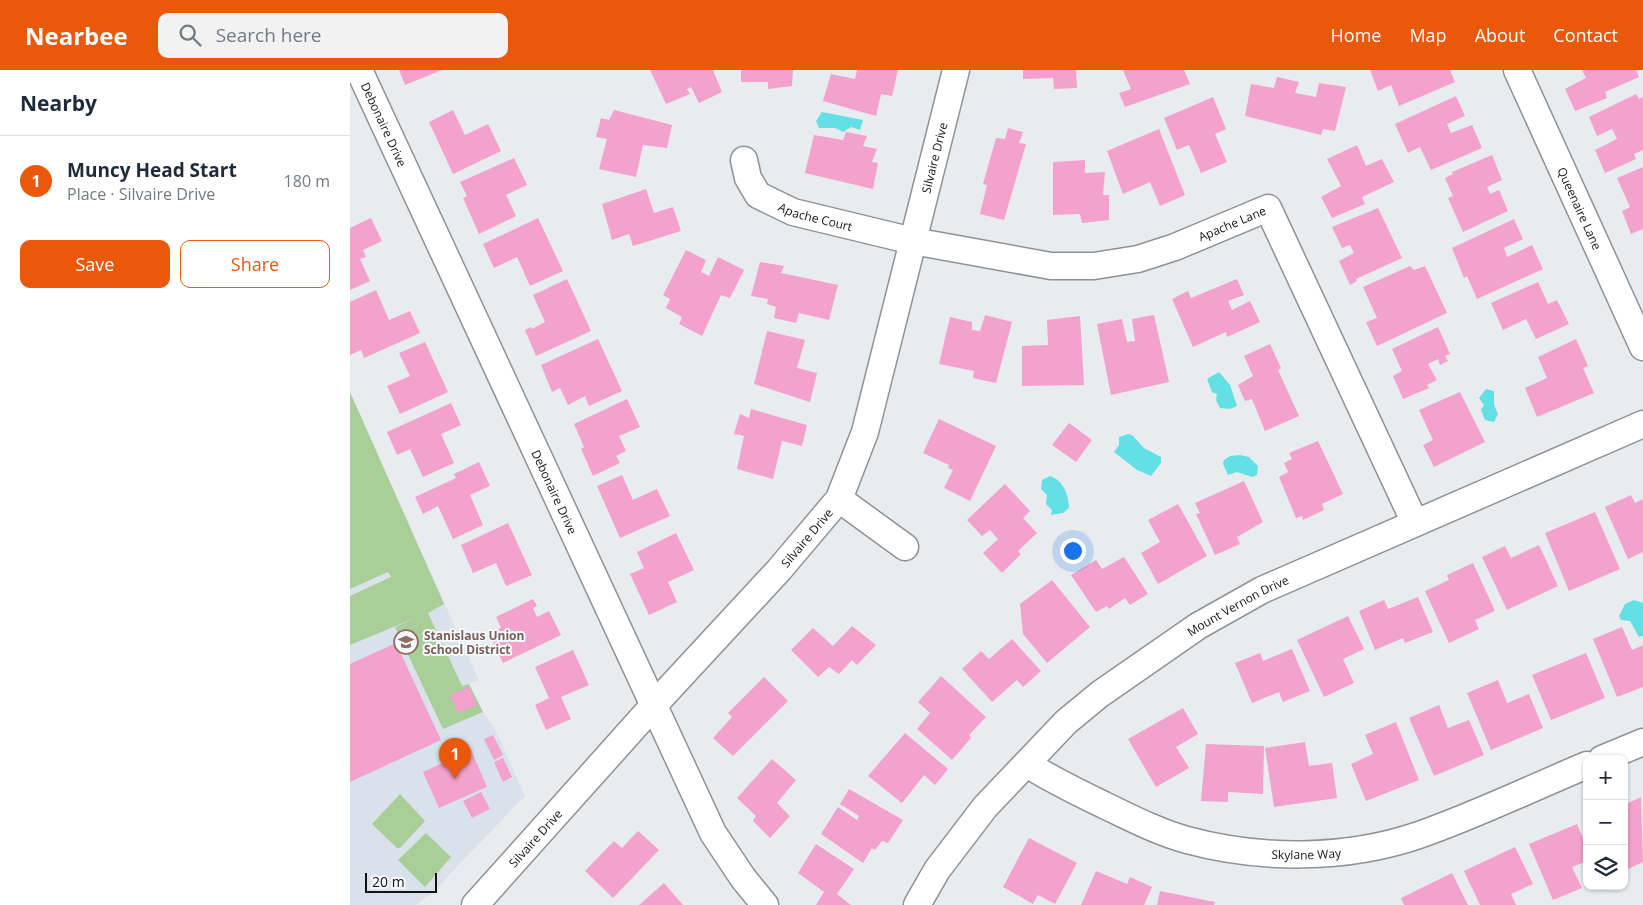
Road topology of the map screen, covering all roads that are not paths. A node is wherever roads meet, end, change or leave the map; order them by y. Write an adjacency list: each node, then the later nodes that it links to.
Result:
1 (359, 70): 11 (street, Debonaire Drive)
2 (956, 70): 5 (street, Silvaire Drive)
3 (1518, 70): 6 (street, Queenaire Lane)
4 (744, 160): 5 (street, Apache Court)
5 (913, 240): 8 (street, Silvaire Drive); 9 (street, Apache Lane)
6 (1643, 347)
7 (1643, 424): 9 (street, Mount Vernon Drive)
8 (839, 499): 10 (street); 11 (street, Silvaire Drive)
9 (1416, 523): 14 (street, Mount Vernon Drive)
10 (905, 548)
11 (654, 705): 16 (street, Silvaire Drive); 17 (street, Debonaire Drive)
12 (1643, 742): 13 (street)
13 (1612, 755)
14 (1027, 764): 15 (street, Skylane Way); 18 (street, Mount Vernon Drive)
15 (1583, 767)
16 (475, 905)
17 (765, 905)
18 (917, 905)

